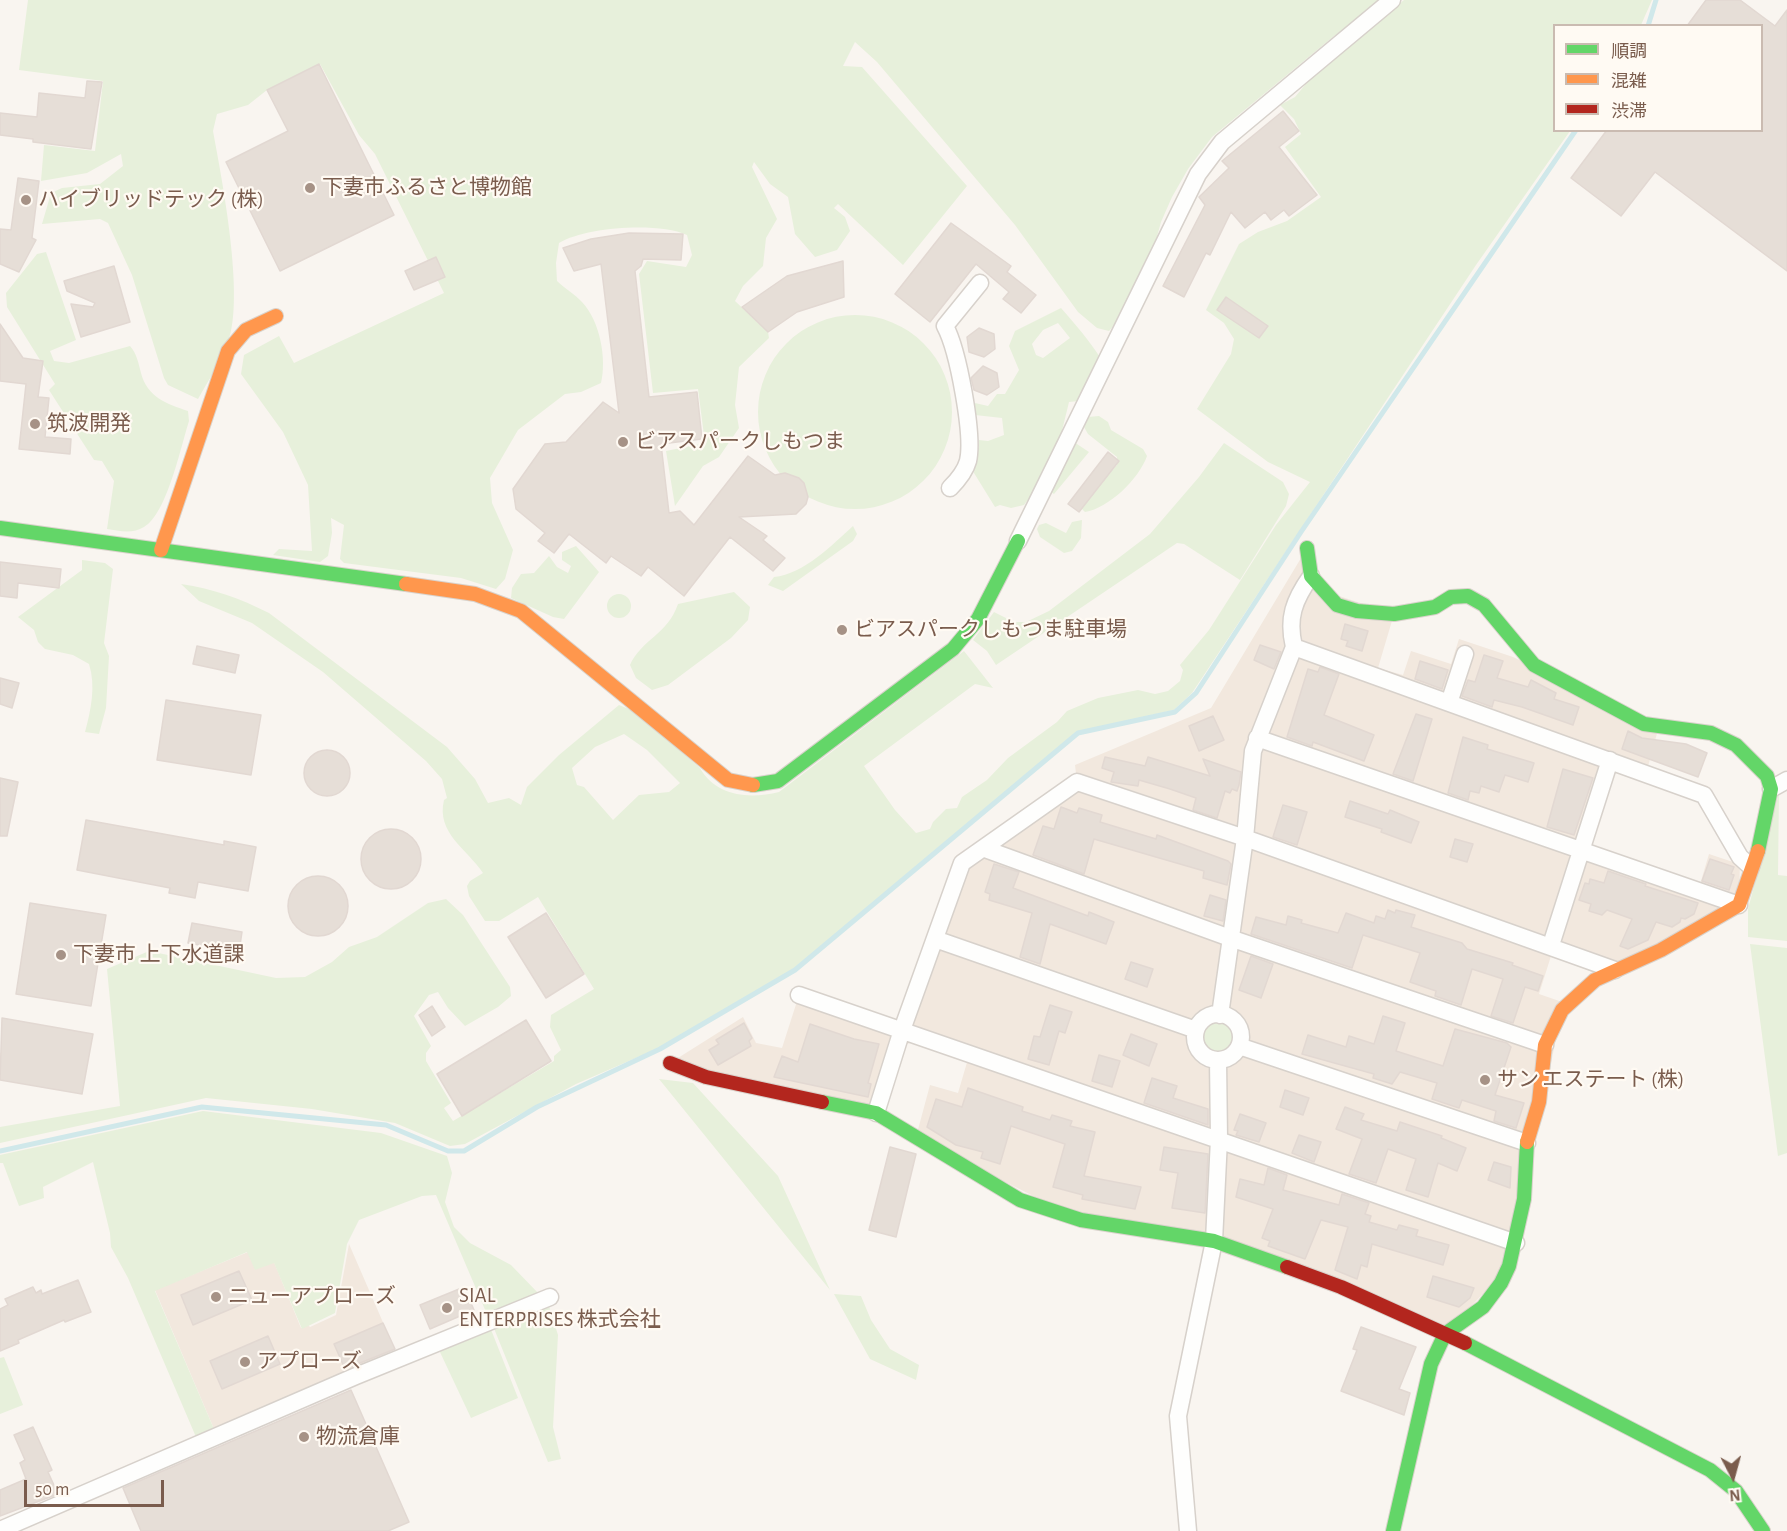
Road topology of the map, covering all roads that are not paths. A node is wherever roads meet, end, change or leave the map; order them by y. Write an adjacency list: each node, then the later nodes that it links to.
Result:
1 (1392, 0): 6 (street)
2 (980, 283): 4 (street)
3 (276, 316): 8 (street)
4 (950, 488)
5 (0, 528): 8 (street)
6 (1018, 541): 8 (street)
7 (1307, 548): 9 (street)
8 (161, 550)
9 (1311, 576): 10 (street); 16 (street)
10 (1294, 647): 12 (street); 13 (street)
11 (1465, 654): 12 (street)
12 (1449, 703): 14 (street)
13 (1257, 738): 17 (street); 19 (street)
14 (1610, 760): 19 (street); 20 (street)
15 (1787, 780): 16 (street)
16 (1771, 789): 20 (street)
17 (1245, 838): 18 (street); 22 (street); 24 (street)
18 (985, 849): 22 (street); 23 (street)
19 (1579, 851): 21 (street); 24 (street)
20 (1751, 867): 21 (street)
21 (1739, 905): 25 (street)
22 (1230, 938): 27 (street); 30 (street)
23 (935, 939): 28 (street); 29 (street)
24 (1551, 945): 25 (street)
25 (1615, 970): 30 (street)
26 (799, 995): 28 (street)
27 (1220, 1015): 29 (street); 31 (street)
28 (902, 1030): 34 (street); 35 (street)
29 (1196, 1030): 32 (street)
30 (1545, 1045): 36 (street)
31 (1239, 1046): 32 (street); 36 (street)
32 (1218, 1060): 35 (street)
33 (670, 1063): 34 (street)
34 (876, 1113): 37 (street)
35 (1219, 1139): 37 (street); 38 (street)
36 (1527, 1143): 38 (street)
37 (1214, 1241): 40 (street); 42 (street)
38 (1516, 1243): 40 (street)
39 (550, 1297): 41 (street)
40 (1445, 1334): 43 (street); 44 (street)
41 (0, 1530)
42 (1188, 1531)
43 (1393, 1531)
44 (1762, 1531)

